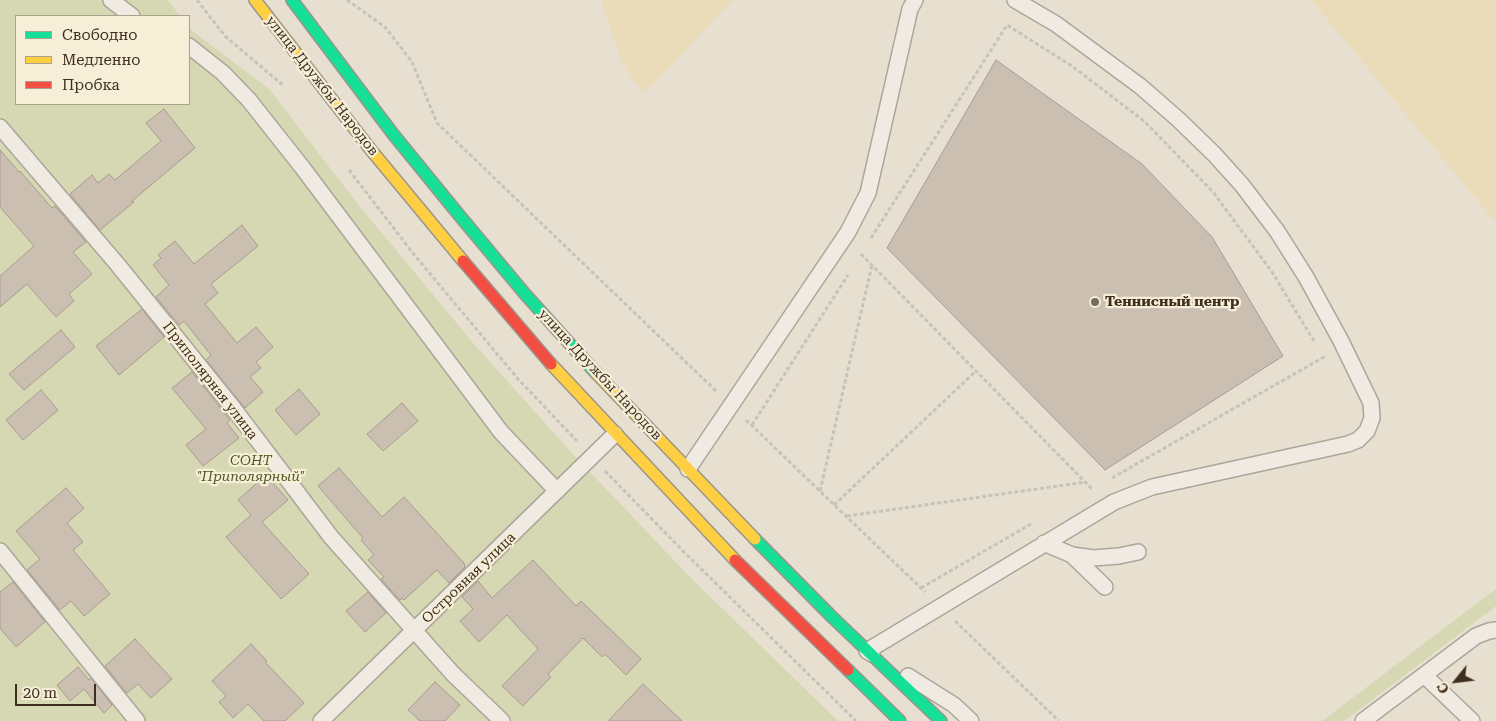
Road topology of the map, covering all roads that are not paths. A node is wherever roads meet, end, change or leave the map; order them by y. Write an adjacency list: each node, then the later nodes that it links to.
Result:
1 (111, 0): 6 (lane)
2 (255, 0): 9 (main road, улица Дружбы Народов)
3 (292, 0): 10 (main road, улица Дружбы Народов)
4 (915, 0): 10 (lane)
5 (1016, 0): 12 (lane)
6 (131, 15)
7 (190, 47): 11 (lane)
8 (0, 127): 18 (lane, Приполярная улица)
9 (615, 434): 11 (lane, Островная улица); 24 (main road, улица Дружбы Народов)
10 (688, 469): 19 (main road, улица Дружбы Народов)
11 (557, 491): 18 (lane, Островная улица)
12 (1044, 543): 15 (lane); 19 (lane)
13 (0, 551): 21 (lane)
14 (1138, 552): 15 (lane)
15 (1072, 555): 16 (lane)
16 (1105, 587)
17 (1496, 630): 20 (lane)
18 (414, 631): 22 (lane, Островная улица); 23 (lane, Приполярная улица)
19 (867, 650): 25 (main road, улица Дружбы Народов); 26 (lane)
20 (1424, 675): 27 (lane); 28 (lane)
21 (137, 721)
22 (321, 721)
23 (502, 721)
24 (900, 721)
25 (940, 721)
26 (971, 721)
27 (1363, 721)
28 (1472, 721)

